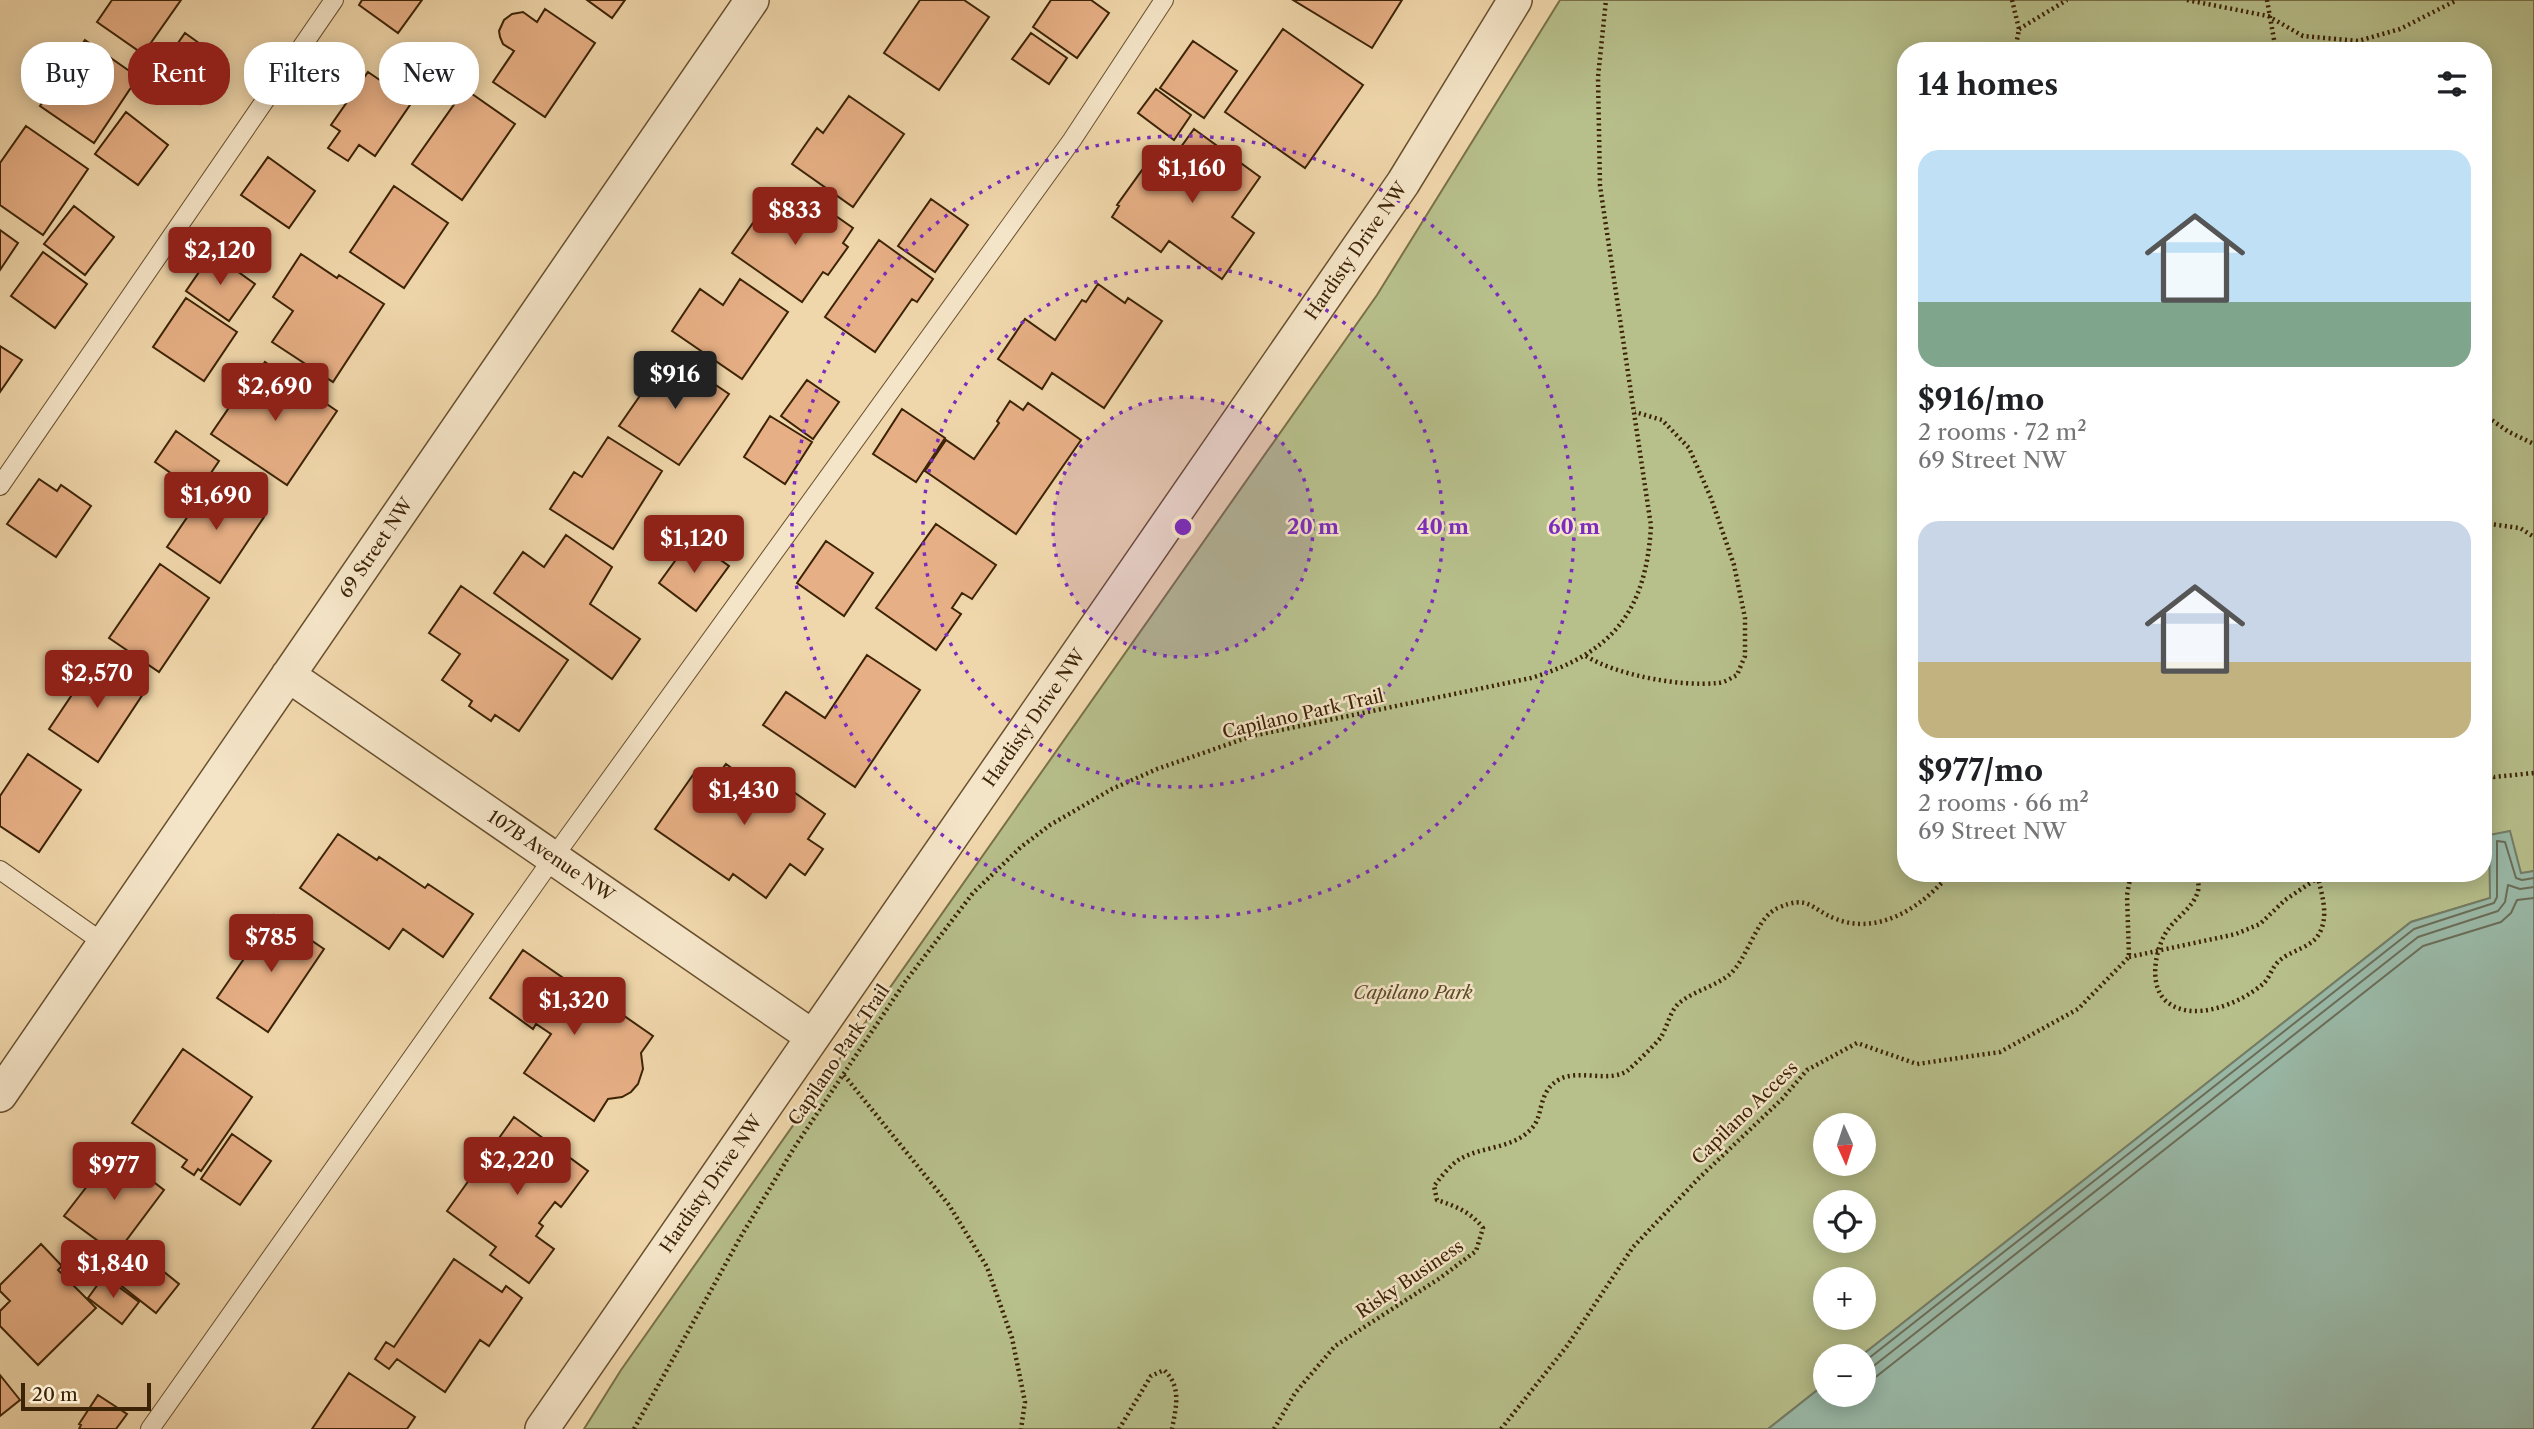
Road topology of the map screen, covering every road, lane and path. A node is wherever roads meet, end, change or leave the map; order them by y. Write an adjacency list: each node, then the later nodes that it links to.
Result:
1 (334, 0): 18 (lane)
2 (752, 0): 22 (street, 69 Street NW)
3 (1164, 0): 25 (lane)
4 (1514, 0): 35 (street, Hardisty Drive NW)
5 (1606, 0): 15 (path, Capilano Park Trail)
6 (2012, 0): 12 (path)
7 (2067, 0): 12 (path)
8 (2187, 0): 11 (path)
9 (2267, 0): 11 (path)
10 (2457, 0): 11 (path)
11 (2268, 16): 14 (path)
12 (2019, 29): 13 (path)
13 (2017, 42)
14 (2274, 42)
15 (1635, 412): 21 (path, Capilano Park Trail); 21 (path)
16 (2492, 420): 17 (path)
17 (2534, 444)
18 (0, 486)
19 (2492, 524): 20 (path)
20 (2534, 537)
21 (1586, 656): 36 (path, Capilano Park Trail)
22 (288, 675): 25 (street, 107B Avenue NW); 32 (street, 69 Street NW)
23 (2534, 773): 24 (path)
24 (2492, 776)
25 (553, 858): 35 (street, 107B Avenue NW); 38 (lane)
26 (0, 870): 32 (lane)
27 (1943, 882): 44 (path, Risky Business)
28 (2129, 882): 34 (path)
29 (2198, 882): 33 (path)
30 (2311, 882): 33 (path)
31 (2322, 882): 33 (path)
32 (105, 944): 37 (street, 69 Street NW)
33 (2160, 950): 34 (path)
34 (2129, 957): 45 (path, Capilano Access)
35 (813, 1037): 39 (street, Hardisty Drive NW)
36 (844, 1075): 40 (path, Capilano Park Trail); 41 (path)
37 (0, 1095)
38 (150, 1429)
39 (542, 1429)
40 (634, 1429)
41 (1021, 1429)
42 (1119, 1429): 43 (path)
43 (1172, 1429)
44 (1274, 1429)
45 (1501, 1429)

